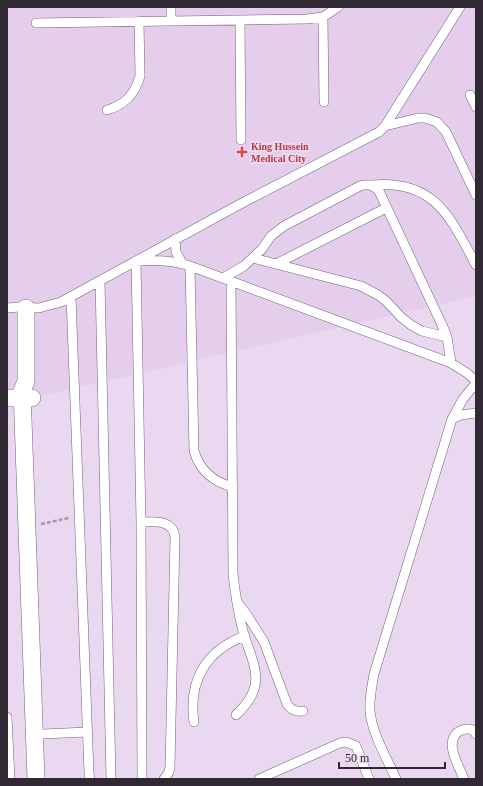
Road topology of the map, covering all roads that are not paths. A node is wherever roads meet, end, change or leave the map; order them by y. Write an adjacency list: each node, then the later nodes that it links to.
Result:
1 (171, 7): 7 (lane)
2 (338, 7): 4 (lane)
3 (460, 7): 13 (lane)
4 (323, 17): 5 (lane); 10 (lane)
5 (240, 20): 7 (lane); 14 (lane)
6 (140, 21): 7 (lane); 8 (lane); 12 (lane)
7 (171, 21)
8 (36, 23)
9 (470, 95): 11 (lane)
10 (324, 102)
11 (476, 107)
12 (107, 110)
13 (385, 126): 16 (lane); 18 (lane)
14 (241, 140)
15 (371, 185): 17 (lane); 19 (lane); 23 (lane)
16 (476, 195)
17 (386, 208): 22 (lane); 30 (lane)
18 (176, 239): 20 (lane); 21 (lane)
19 (254, 258): 22 (lane); 24 (lane)
20 (136, 261): 21 (lane); 25 (lane); 37 (lane)
21 (186, 264): 24 (lane); 36 (lane)
22 (276, 264): 30 (lane)
23 (476, 265)
24 (227, 280): 31 (lane); 36 (lane)
25 (100, 281): 26 (lane); 51 (lane)
26 (70, 297): 28 (lane); 44 (lane)
27 (7, 300): 28 (lane)
28 (23, 307): 29 (lane); 33 (street)
29 (7, 308)
30 (447, 337): 31 (lane)
31 (451, 363): 32 (lane)
32 (476, 382): 35 (lane)
33 (21, 392): 45 (street); 48 (street)
34 (476, 413): 35 (lane)
35 (452, 419): 56 (lane)
36 (233, 487): 38 (lane)
37 (141, 522): 52 (lane); 53 (lane)
38 (237, 602): 39 (lane); 40 (lane)
39 (245, 636): 41 (lane); 43 (lane)
40 (303, 710)
41 (236, 714)
42 (7, 717): 47 (lane)
43 (194, 722)
44 (87, 732): 45 (lane); 50 (lane)
45 (43, 734): 49 (street)
46 (476, 734): 57 (lane)
47 (10, 779)
48 (36, 779)
49 (45, 779)
50 (90, 779)
51 (111, 779)
52 (142, 779)
53 (164, 779)
54 (258, 779): 55 (lane)
55 (369, 779)
56 (396, 779)
57 (464, 779)

